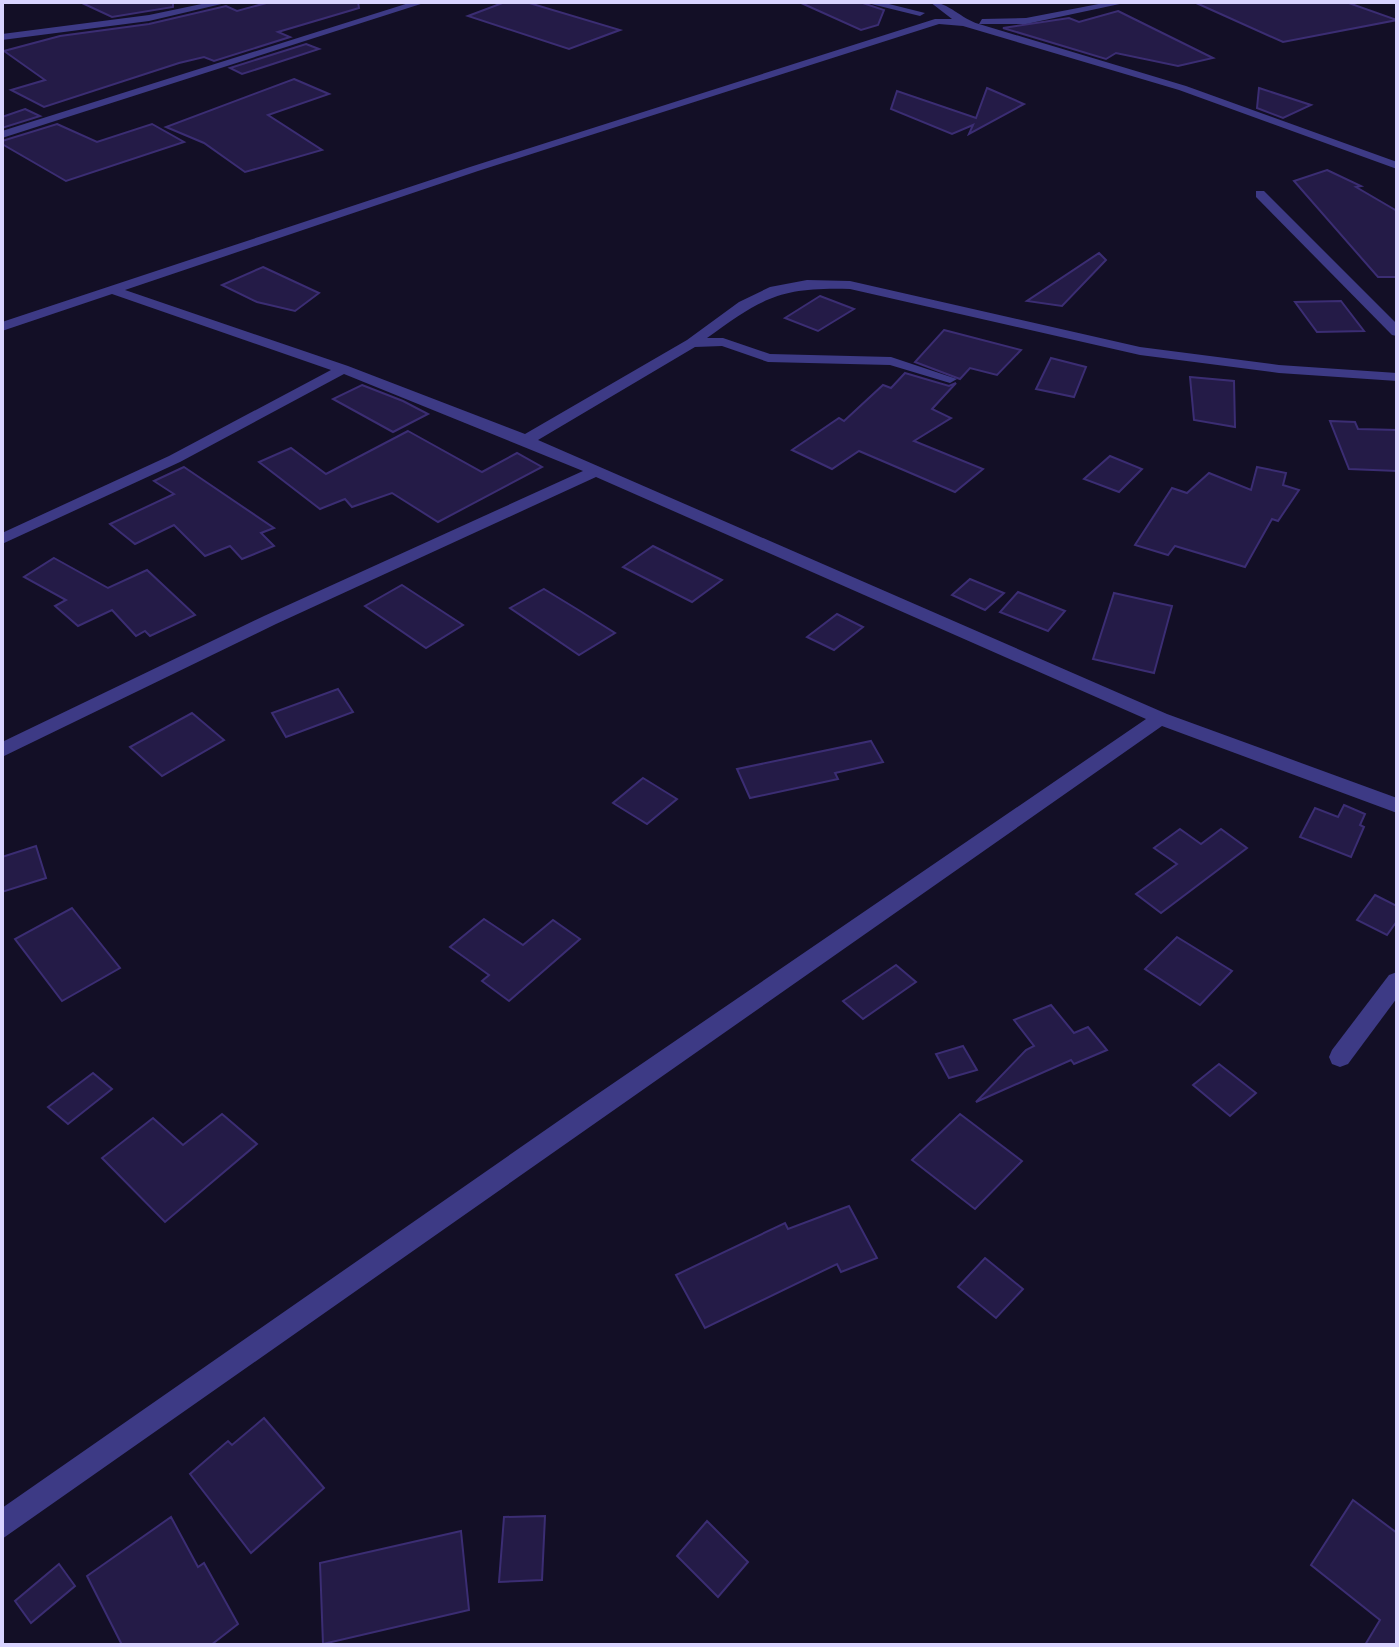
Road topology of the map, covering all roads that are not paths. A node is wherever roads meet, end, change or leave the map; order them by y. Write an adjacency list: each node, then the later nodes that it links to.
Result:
1 (225, 2): 10 (street)
2 (422, 2): 11 (street)
3 (868, 2): 7 (street)
4 (924, 2): 7 (street)
5 (935, 2): 8 (street)
6 (1124, 2): 8 (street)
7 (920, 13): 9 (street)
8 (962, 23): 9 (street); 12 (street)
9 (915, 28): 14 (street)
10 (2, 37)
11 (2, 135)
12 (1397, 166)
13 (1260, 194): 16 (street)
14 (112, 290): 15 (street); 18 (street)
15 (2, 327)
16 (1397, 332)
17 (692, 343): 19 (street); 20 (street); 21 (street)
18 (343, 369): 21 (street); 23 (street)
19 (1397, 377)
20 (950, 379)
21 (526, 440): 22 (street)
22 (596, 471): 24 (street); 25 (street)
23 (2, 539)
24 (1160, 718): 26 (street); 29 (street)
25 (2, 750)
26 (1397, 806)
27 (1397, 981): 28 (street)
28 (1340, 1057)
29 (2, 1525)

